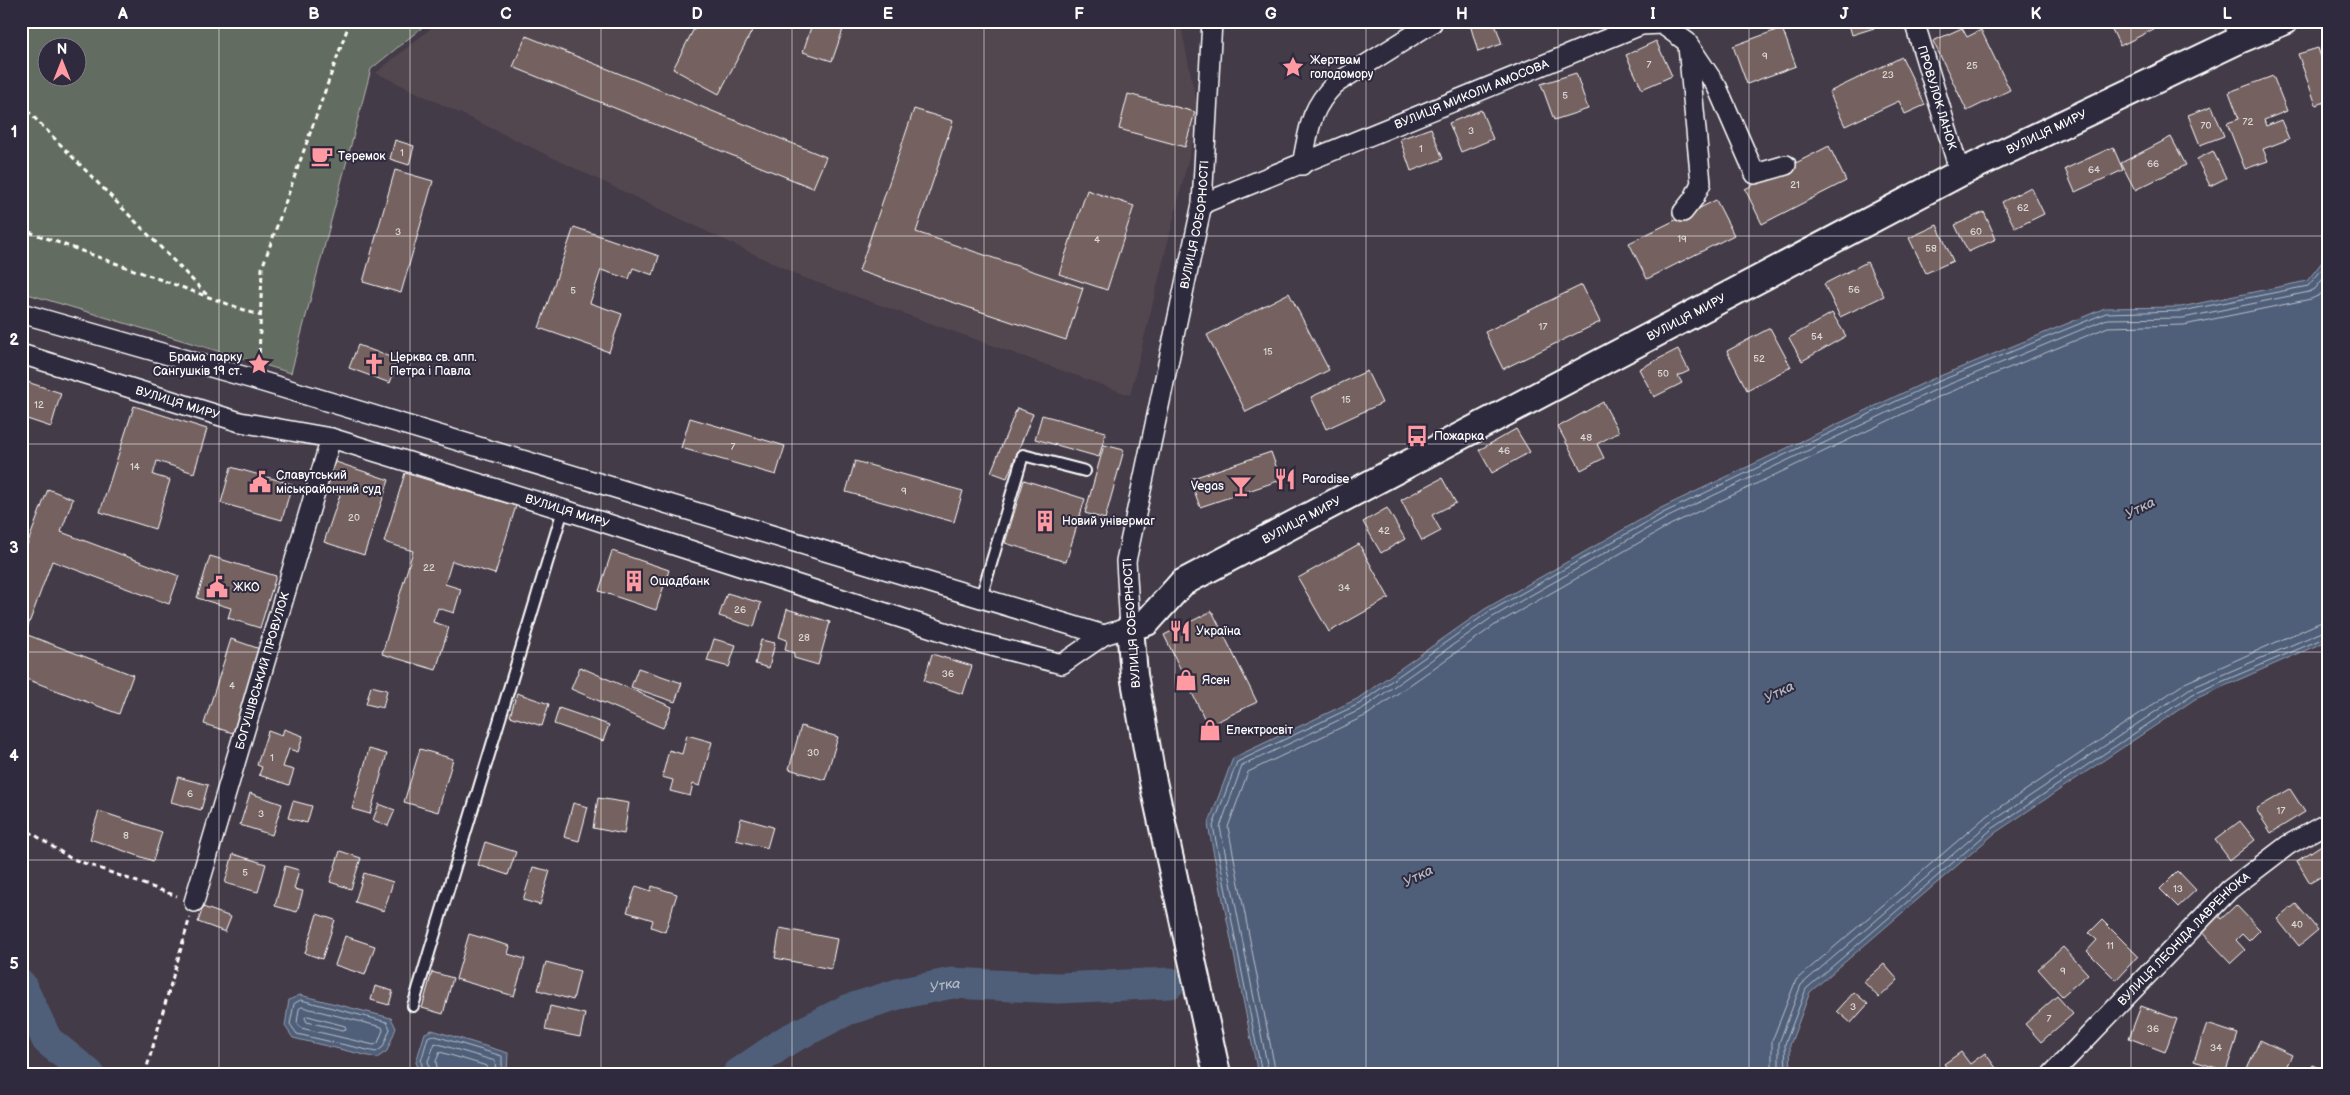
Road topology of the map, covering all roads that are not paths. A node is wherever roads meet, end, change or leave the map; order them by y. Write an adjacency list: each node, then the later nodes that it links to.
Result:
1 (1212, 21): 11 (street, ВУЛИЦЯ СОБОРНОСТІ)
2 (1914, 21): 10 (street, ПРОВУЛОК ЛАНОК)
3 (2284, 21): 6 (main road, ВУЛИЦЯ МИРУ)
4 (1432, 22): 8 (street)
5 (1641, 23): 7 (street, ВУЛИЦЯ МИКОЛИ АМОСОВА); 8 (street, ВУЛИЦЯ МИКОЛИ АМОСОВА)
6 (2237, 31): 10 (main road, ВУЛИЦЯ МИРУ)
7 (1687, 42): 9 (street, ВУЛИЦЯ МИКОЛИ АМОСОВА); 12 (street)
8 (1302, 165): 11 (street, ВУЛИЦЯ МИКОЛИ АМОСОВА)
9 (1786, 165)
10 (1960, 173): 19 (main road, ВУЛИЦЯ МИРУ)
11 (1202, 204): 19 (street, ВУЛИЦЯ СОБОРНОСТІ)
12 (1683, 212)
13 (21, 313): 18 (street)
14 (21, 354): 15 (street, ВУЛИЦЯ МИРУ)
15 (331, 438): 17 (street, ВУЛИЦЯ МИРУ); 22 (street, БОГУШІВСЬКИЙ ПРОВУЛОК)
16 (1085, 471): 18 (lane)
17 (563, 510): 20 (street, ВУЛИЦЯ МИРУ); 23 (lane)
18 (981, 598): 20 (street)
19 (1130, 627): 20 (street, ВУЛИЦЯ МИРУ); 25 (main road, ВУЛИЦЯ СОБОРНОСТІ)
20 (1104, 635)
21 (2329, 822): 24 (street, ВУЛИЦЯ ЛЕОНІДА ЛАВРЕНЮКА)
22 (194, 902)
23 (414, 1006)
24 (2056, 1073)
25 (1217, 1074)

